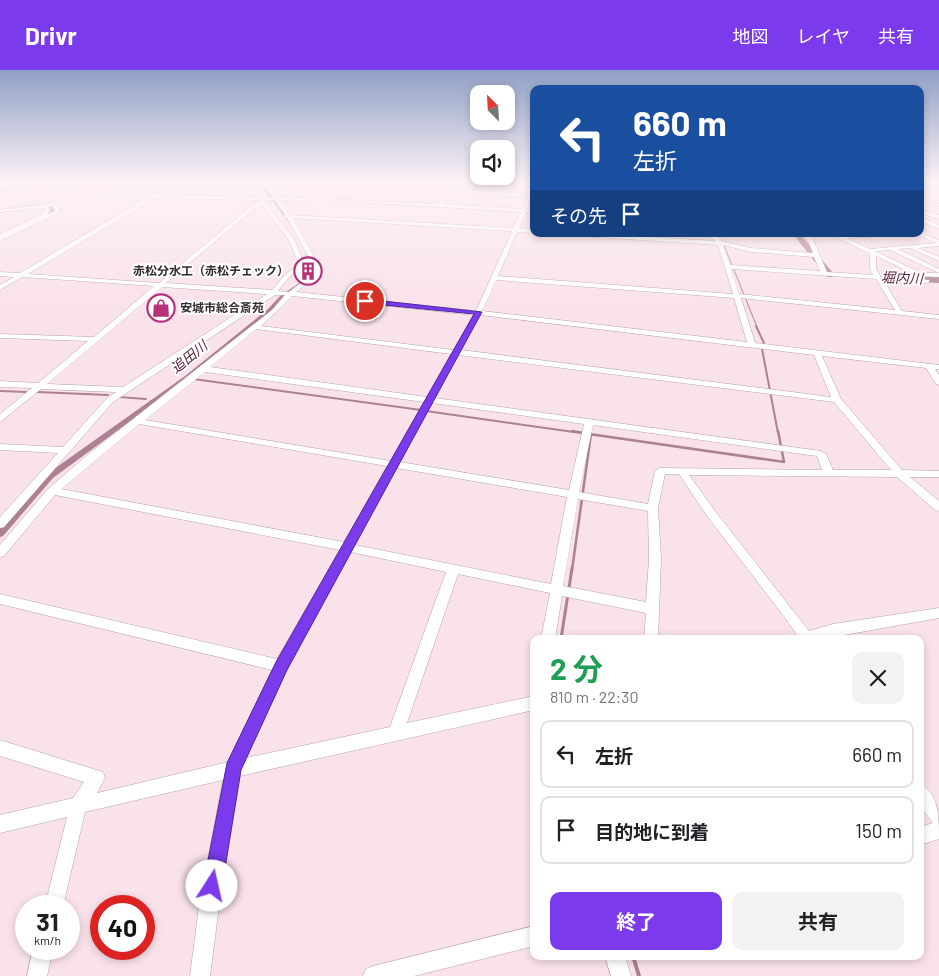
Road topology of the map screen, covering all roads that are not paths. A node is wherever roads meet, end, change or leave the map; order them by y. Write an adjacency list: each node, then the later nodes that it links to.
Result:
1 (27, 223): 11 (street)
2 (34, 223): 18 (street)
3 (108, 223): 32 (street)
4 (234, 223): 37 (street)
5 (281, 223): 39 (street)
6 (292, 223): 40 (street)
7 (406, 223): 9 (street)
8 (519, 223): 9 (street)
9 (516, 230): 10 (street); 34 (street)
10 (530, 231)
11 (0, 236)
12 (924, 236): 20 (street)
13 (625, 237): 19 (street)
14 (712, 237): 19 (street)
15 (809, 237): 26 (street)
16 (852, 237): 17 (street)
17 (842, 238): 25 (street)
18 (0, 240)
19 (720, 243): 26 (street); 28 (street)
20 (939, 243): 21 (street)
21 (929, 245): 22 (street); 24 (street)
22 (910, 247): 23 (street); 27 (street)
23 (891, 248): 25 (street); 29 (street)
24 (939, 249)
25 (871, 251): 33 (street); 35 (street)
26 (817, 255): 30 (street)
27 (939, 259)
28 (727, 267): 30 (street); 41 (street)
29 (939, 270)
30 (824, 273): 35 (street)
31 (0, 274): 32 (street)
32 (22, 275): 37 (street); 38 (street)
33 (939, 275)
34 (494, 278): 41 (street); 42 (street)
35 (878, 278): 36 (street); 43 (street)
36 (939, 281)
37 (161, 285): 39 (street); 47 (street)
38 (0, 288)
39 (272, 293): 40 (street); 57 (street)
40 (287, 294): 42 (street); 45 (street)
41 (736, 296): 43 (street); 48 (street)
42 (478, 312): 48 (street); 49 (street)
43 (900, 313): 44 (street)
44 (939, 317)
45 (255, 327): 49 (street); 53 (street)
46 (0, 336): 47 (street)
47 (96, 339): 56 (street)
48 (752, 345): 50 (street)
49 (456, 352): 58 (street); 59 (street)
50 (817, 353): 51 (street); 59 (street)
51 (929, 366): 52 (street); 54 (street)
52 (939, 367)
53 (203, 369): 58 (street); 61 (street)
54 (939, 382)
55 (0, 384): 56 (street)
56 (42, 386): 57 (street); 60 (street)
57 (124, 390): 64 (street)
58 (428, 400): 62 (street); 65 (street)
59 (837, 400): 68 (street)
60 (0, 419)
61 (137, 421): 65 (street); 70 (street)
62 (590, 424): 67 (street); 71 (street)
63 (0, 447): 64 (street)
64 (65, 450): 74 (street)
65 (393, 463): 71 (street); 75 (street)
66 (682, 471): 67 (street); 73 (street); 84 (street)
67 (829, 473): 68 (street)
68 (900, 474): 69 (street); 72 (street)
69 (939, 474)
70 (52, 492): 75 (street); 76 (street)
71 (573, 494): 73 (street); 78 (street)
72 (939, 507)
73 (653, 508): 80 (street)
74 (0, 524)
75 (346, 547): 77 (street); 86 (street)
76 (0, 553)
77 (453, 570): 78 (street); 88 (street)
78 (556, 590): 80 (street); 82 (street)
79 (0, 598): 86 (street)
80 (653, 609): 83 (street)
81 (939, 613): 85 (street)
82 (549, 635)
83 (651, 635)
84 (802, 635)
85 (820, 635)
86 (281, 666): 90 (street)
87 (530, 704): 88 (street)
88 (396, 733): 90 (street)
89 (0, 748): 92 (street)
90 (233, 769): 92 (street); 102 (street)
91 (924, 797): 93 (street)
92 (78, 806): 94 (street); 97 (street)
93 (939, 817)
94 (0, 824)
95 (939, 830): 96 (street)
96 (924, 835)
97 (57, 895)
98 (530, 937): 103 (street)
99 (41, 960): 101 (street)
100 (616, 960): 104 (street)
101 (37, 976)
102 (200, 976)
103 (372, 976)
104 (621, 976)

